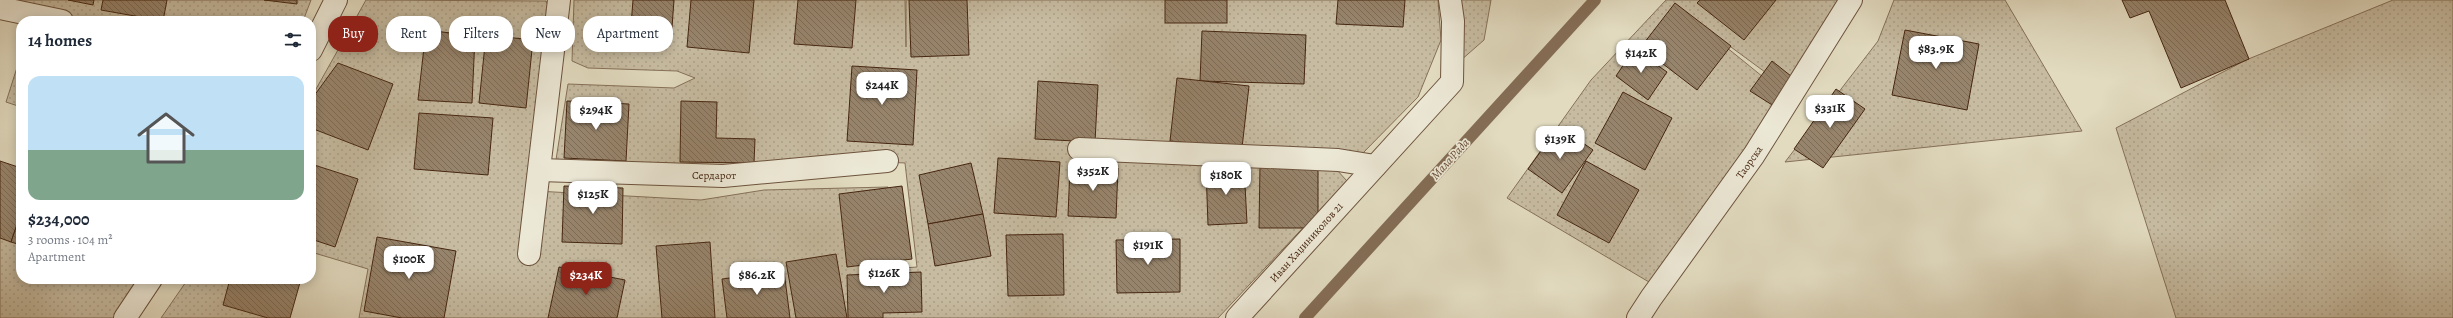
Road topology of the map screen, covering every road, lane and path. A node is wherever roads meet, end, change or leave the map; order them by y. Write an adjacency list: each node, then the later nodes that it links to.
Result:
1 (336, 0): 7 (street)
2 (559, 0): 11 (street)
3 (1450, 0): 10 (street, Иван Хаџиниколов 21)
4 (1851, 0): 16 (street, Таорска)
5 (0, 8): 6 (street)
6 (38, 16)
7 (316, 40)
8 (1079, 149): 10 (street)
9 (887, 161): 11 (street, Сердарот)
10 (1375, 166): 15 (street, Иван Хаџиниколов 21)
11 (540, 170): 12 (street)
12 (529, 254)
13 (148, 284): 14 (street)
14 (125, 318)
15 (1236, 318)
16 (1638, 318)

